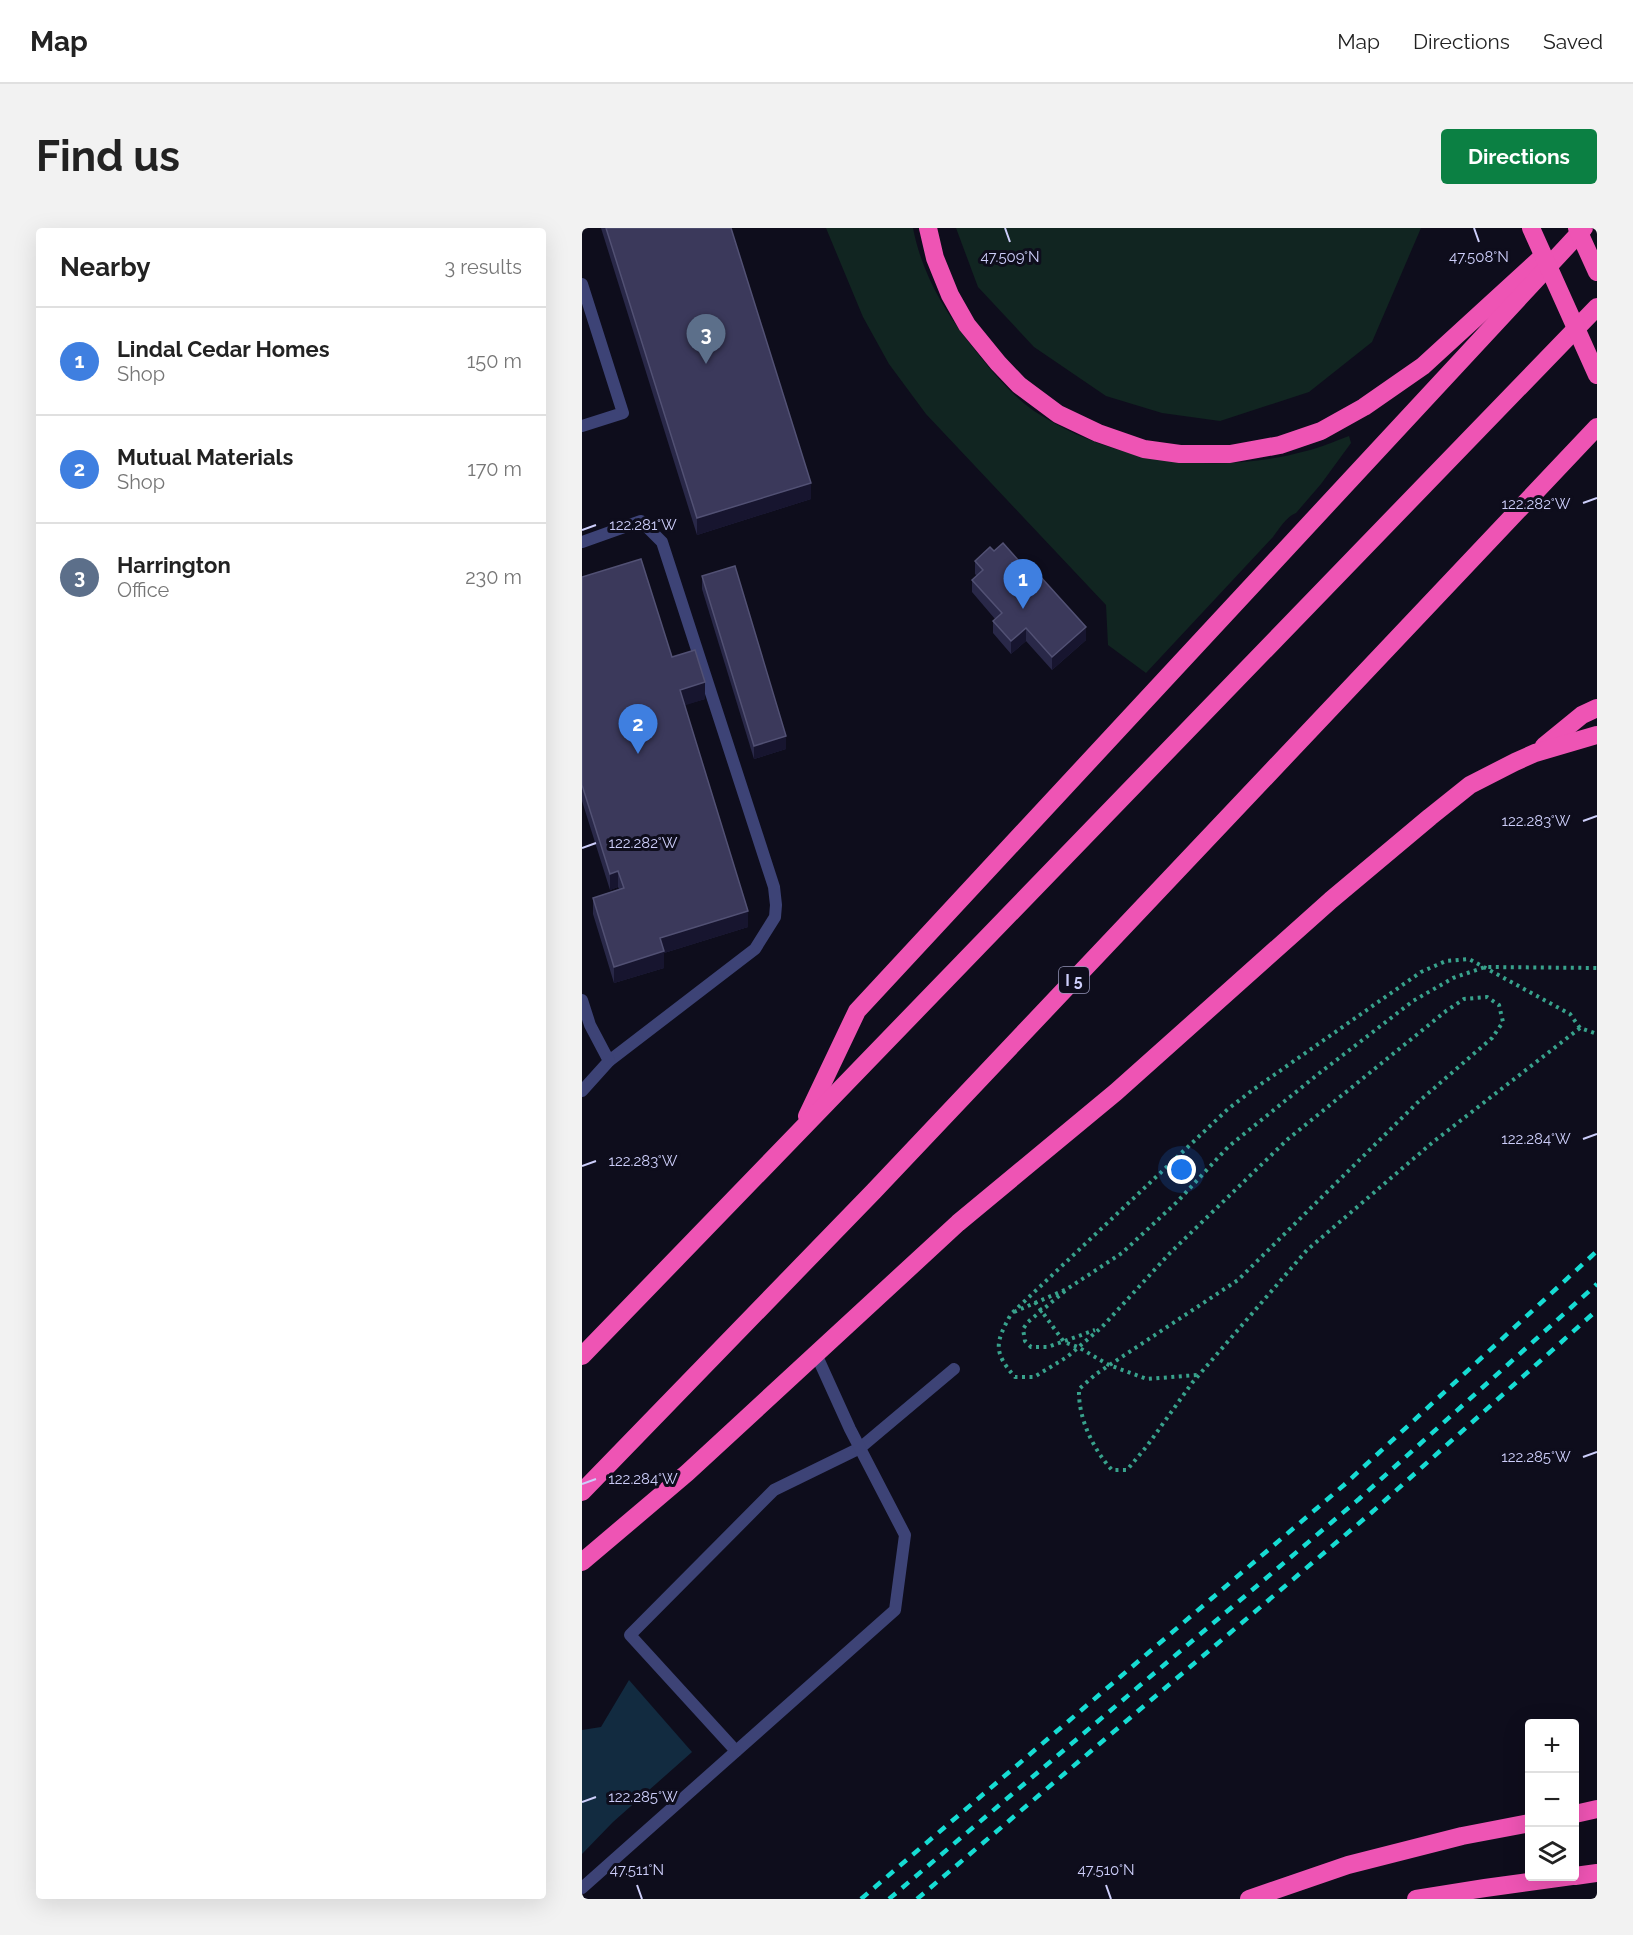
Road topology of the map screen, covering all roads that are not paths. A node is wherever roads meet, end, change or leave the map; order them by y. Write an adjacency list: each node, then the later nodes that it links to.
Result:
1 (928, 228): 3 (highway)
2 (1531, 228): 8 (highway, bridge)
3 (1576, 228): 5 (highway, bridge)
4 (1584, 228): 18 (highway)
5 (1597, 272)
6 (582, 284): 9 (lane)
7 (1597, 307): 18 (highway)
8 (1597, 375)
9 (582, 426)
10 (1597, 427): 23 (highway, I 5)
11 (582, 542): 16 (lane)
12 (1597, 708): 14 (highway)
13 (1597, 735): 14 (highway)
14 (1536, 753): 19 (highway)
15 (582, 1000): 16 (lane)
16 (609, 1061): 17 (lane)
17 (582, 1091)
18 (800, 1131): 20 (highway)
19 (816, 1354): 22 (lane); 24 (highway)
20 (582, 1356)
21 (954, 1369): 22 (lane)
22 (860, 1448): 25 (lane); 25 (lane)
23 (582, 1492)
24 (582, 1562)
25 (736, 1751): 32 (lane)
26 (1597, 1809): 27 (highway)
27 (1579, 1813)
28 (1525, 1824): 33 (highway)
29 (1597, 1873): 30 (highway)
30 (1579, 1875)
31 (1533, 1881): 34 (highway)
32 (582, 1888)
33 (1249, 1899)
34 (1416, 1899)

